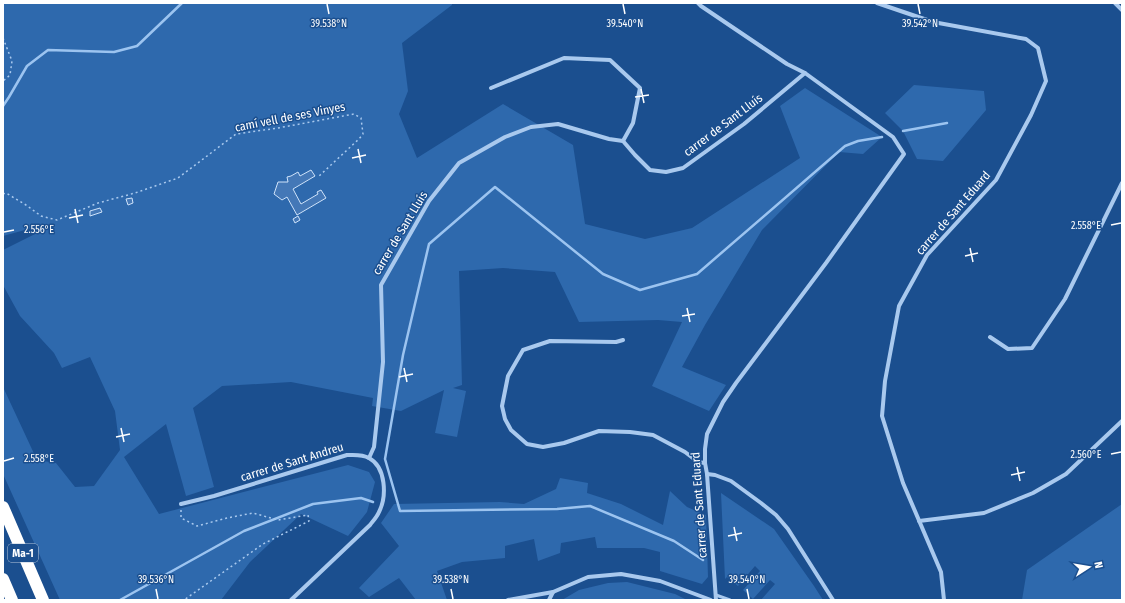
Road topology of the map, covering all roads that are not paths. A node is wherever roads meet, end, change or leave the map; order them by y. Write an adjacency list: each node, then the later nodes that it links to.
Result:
1 (698, 3): 5 (street, carrer de Sant Eduard)
2 (877, 3): 17 (street, carrer de Sant Eduard)
3 (1115, 3): 4 (street)
4 (1122, 10)
5 (805, 73): 7 (street, carrer de Sant Lluís); 13 (street, carrer de Sant Eduard)
6 (491, 88): 7 (street)
7 (623, 141): 12 (street, carrer de Sant Lluís)
8 (1122, 183): 9 (street)
9 (990, 337)
10 (623, 340): 13 (street)
11 (1122, 421): 17 (street)
12 (368, 458): 15 (street, carrer de Sant Andreu); 23 (street)
13 (705, 463): 14 (street, carrer de Sant Eduard)
14 (707, 474): 20 (street, carrer de Sant Eduard); 28 (street)
15 (181, 504)
16 (3, 507): 22 (highway, Ma-1)
17 (919, 521): 29 (street, carrer de Sant Eduard)
18 (3, 579): 21 (highway)
19 (553, 592): 24 (street); 25 (street); 26 (street)
20 (716, 598): 27 (lane)
21 (12, 600)
22 (43, 600)
23 (291, 600)
24 (508, 600)
25 (548, 600)
26 (711, 600)
27 (730, 600)
28 (832, 600)
29 (944, 600)

